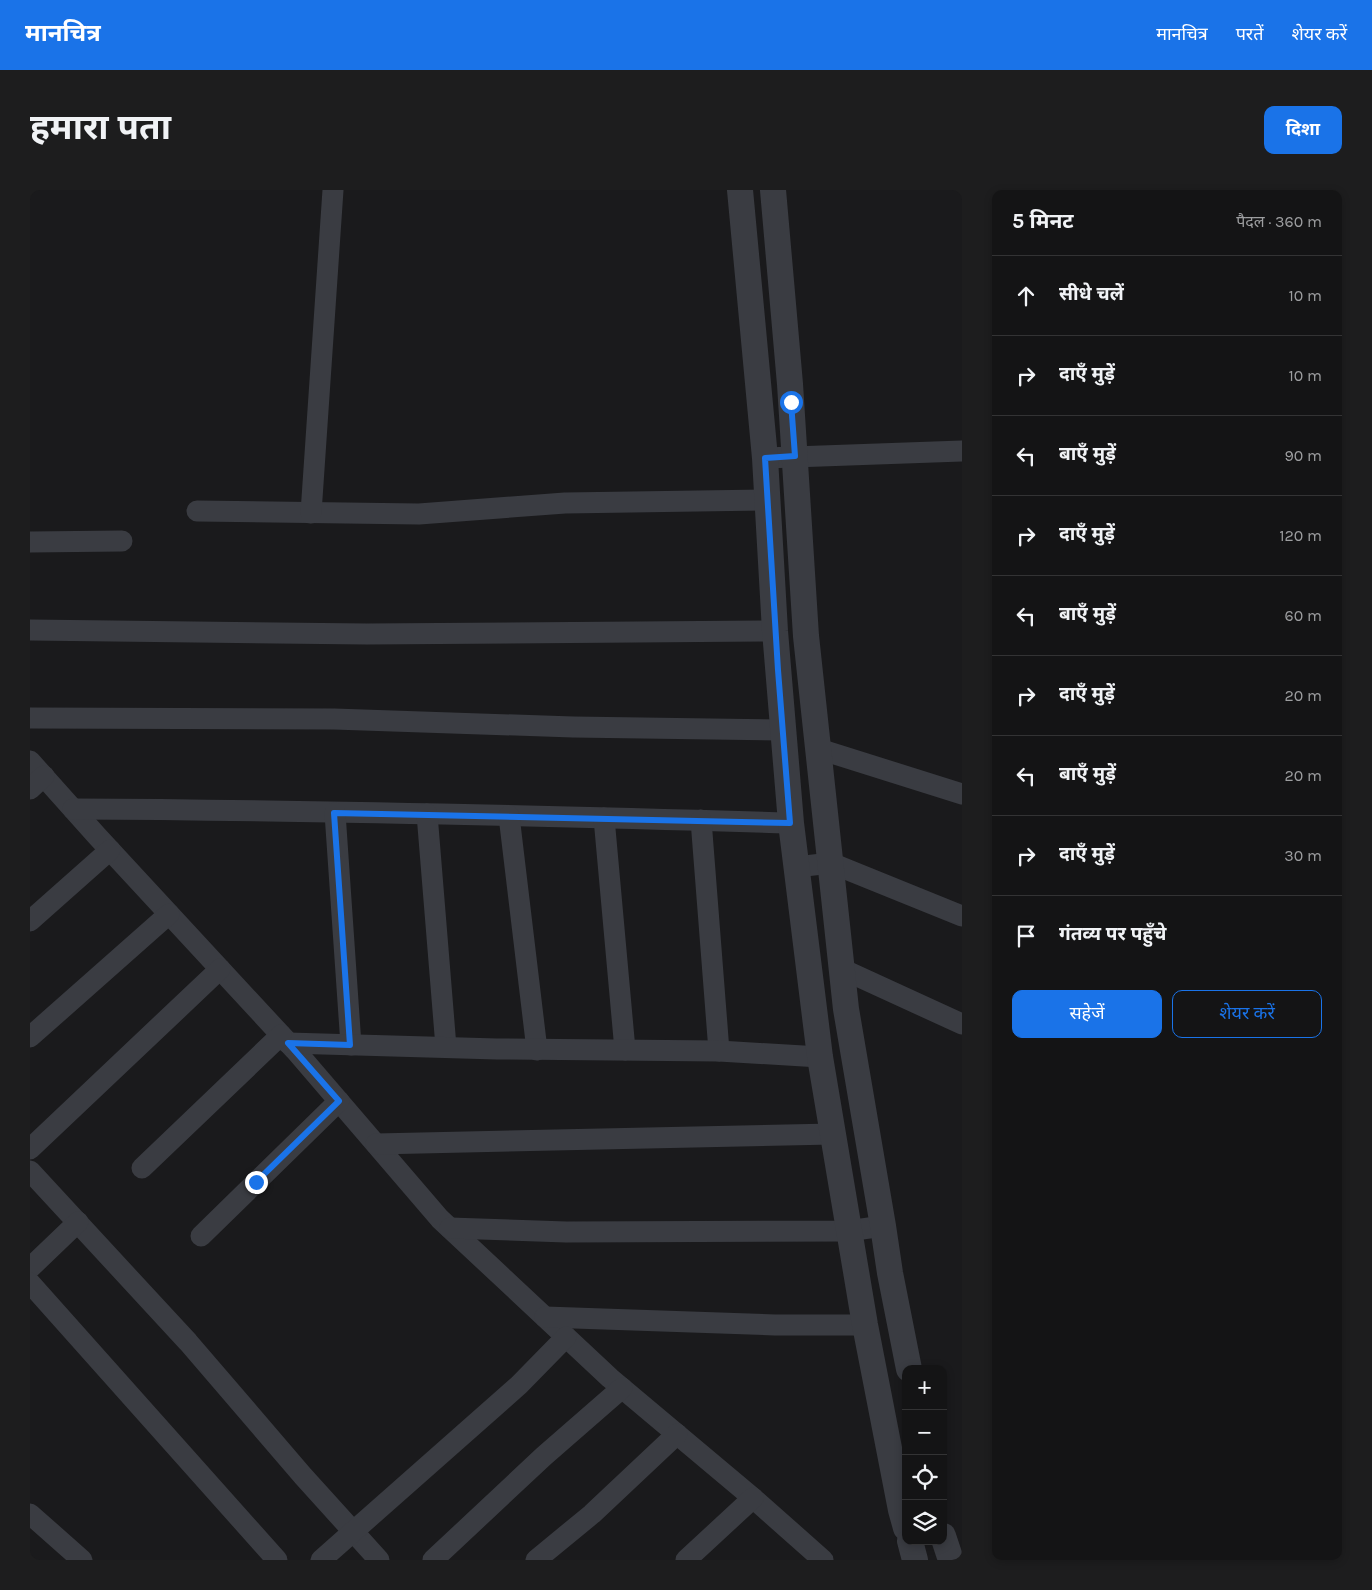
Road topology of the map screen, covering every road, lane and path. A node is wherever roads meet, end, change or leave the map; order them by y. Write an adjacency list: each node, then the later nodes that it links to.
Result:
1 (333, 190): 9 (street)
2 (740, 190): 6 (street)
3 (773, 190): 5 (street)
4 (962, 451): 5 (street)
5 (795, 456): 6 (street); 16 (street)
6 (765, 458): 7 (street)
7 (767, 500): 9 (street); 13 (street)
8 (198, 511): 9 (street)
9 (310, 513)
10 (122, 541): 11 (street)
11 (30, 542)
12 (30, 630): 13 (street)
13 (775, 631): 15 (street)
14 (30, 718): 15 (street)
15 (782, 730): 25 (street)
16 (819, 749): 18 (street); 27 (street)
17 (34, 775): 19 (street)
18 (962, 794)
19 (73, 809): 20 (street); 26 (street)
20 (334, 813): 21 (street); 37 (street)
21 (427, 814): 22 (street); 38 (street)
22 (509, 816): 23 (street); 39 (street)
23 (604, 818): 24 (street); 40 (street)
24 (701, 820): 25 (street); 41 (street)
25 (790, 823): 28 (street)
26 (110, 850): 29 (street); 31 (street)
27 (831, 863): 28 (street); 30 (street); 32 (street)
28 (796, 867): 42 (street)
29 (169, 914): 33 (street); 35 (street)
30 (962, 916)
31 (30, 921)
32 (842, 969): 34 (street); 50 (street)
33 (220, 970): 36 (street); 46 (street)
34 (962, 1024)
35 (30, 1037)
36 (285, 1039): 37 (street); 43 (street); 47 (street)
37 (350, 1045): 38 (street)
38 (446, 1047): 39 (street)
39 (537, 1050): 40 (street)
40 (625, 1050): 41 (street)
41 (719, 1051): 42 (street)
42 (820, 1057): 44 (street)
43 (339, 1101): 45 (street); 53 (street)
44 (833, 1134): 45 (street); 52 (street)
45 (376, 1144): 51 (street)
46 (30, 1149)
47 (142, 1168)
48 (30, 1171): 49 (street)
49 (78, 1222): 54 (street); 65 (street)
50 (883, 1226): 52 (street); 59 (street)
51 (450, 1228): 52 (street); 56 (street)
52 (848, 1230): 57 (street)
53 (201, 1236)
54 (30, 1268)
55 (30, 1283): 70 (street)
56 (545, 1317): 57 (street); 58 (street)
57 (865, 1325): 64 (street)
58 (566, 1337): 60 (street); 65 (street)
59 (908, 1365)
60 (622, 1388): 61 (street); 73 (street)
61 (677, 1434): 62 (street); 74 (street)
62 (753, 1498): 68 (street); 75 (street)
63 (30, 1514): 69 (street)
64 (902, 1514)
65 (353, 1531): 71 (street); 72 (street)
66 (911, 1545): 76 (street)
67 (946, 1545): 77 (street)
68 (819, 1559)
69 (82, 1560)
70 (277, 1560)
71 (321, 1560)
72 (379, 1560)
73 (433, 1560)
74 (536, 1560)
75 (686, 1560)
76 (915, 1560)
77 (951, 1560)

